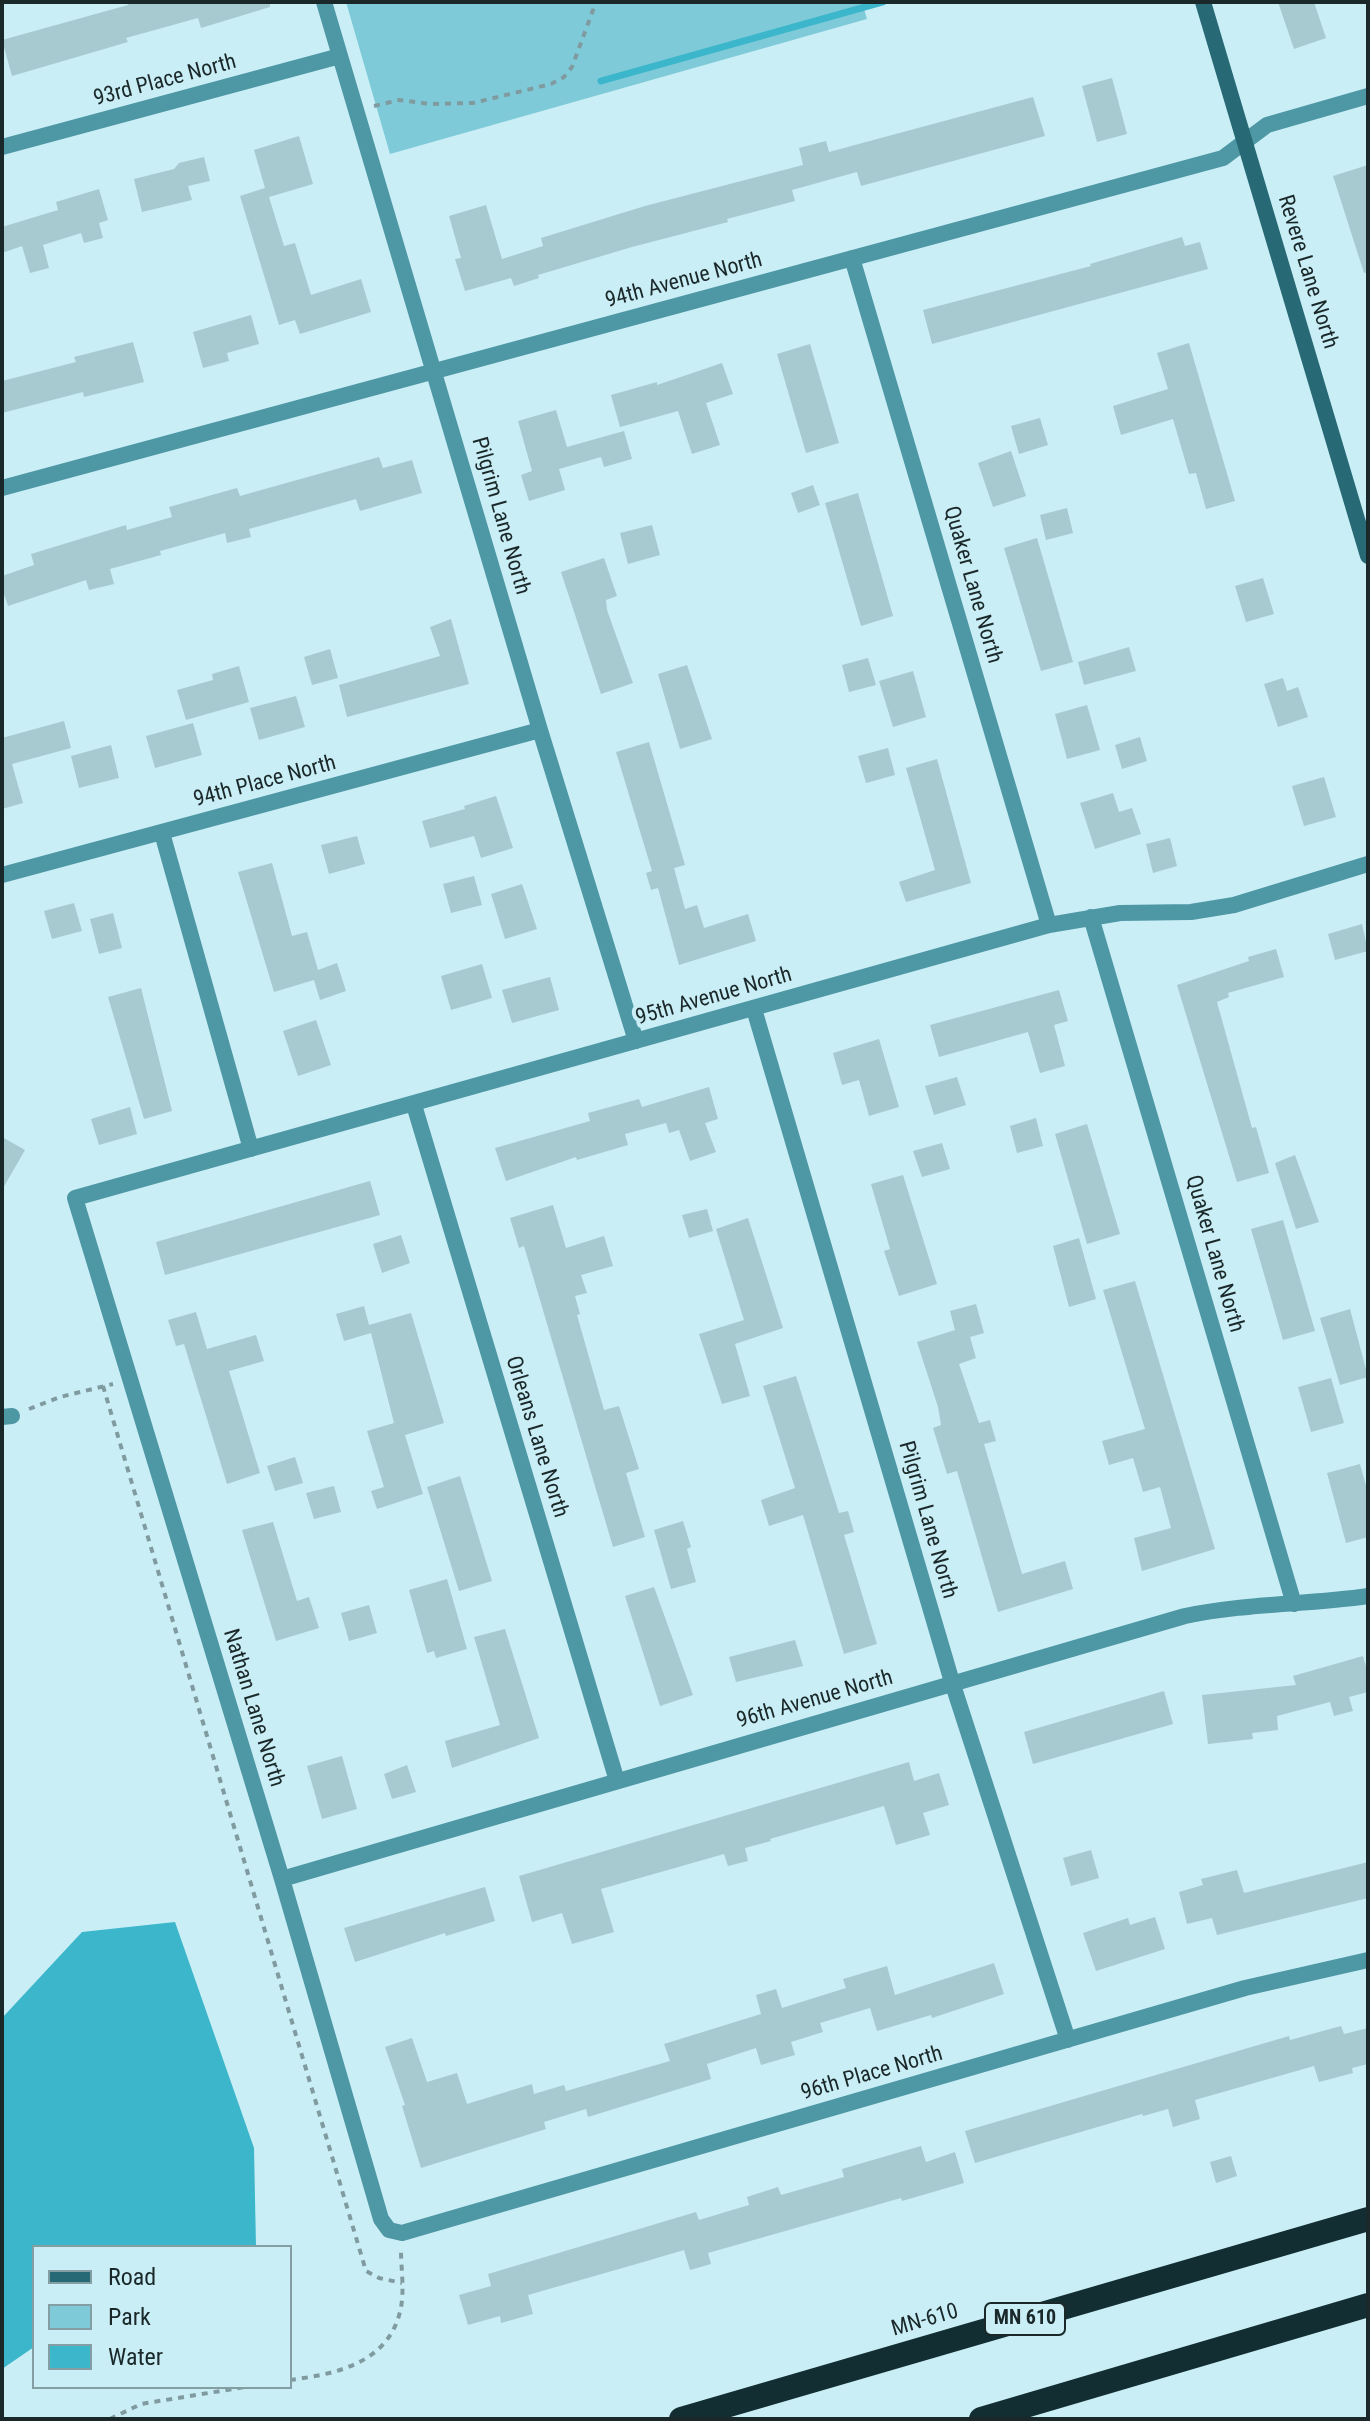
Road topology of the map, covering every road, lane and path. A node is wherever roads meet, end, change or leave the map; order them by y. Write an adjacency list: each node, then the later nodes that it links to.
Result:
1 (324, 2): 4 (street, Pilgrim Lane North)
2 (596, 2): 6 (path)
3 (1203, 2): 7 (street, Revere Lane North)
4 (340, 56): 6 (street, Pilgrim Lane North); 8 (street, 93rd Place North)
5 (1368, 96): 7 (street, 94th Avenue North)
6 (357, 111): 10 (street, Pilgrim Lane North)
7 (1245, 142): 9 (street, 94th Avenue North); 12 (street, Revere Lane North)
8 (2, 147)
9 (852, 258): 10 (street, 94th Avenue North); 18 (street, Quaker Lane North)
10 (435, 371): 11 (street, 94th Avenue North); 13 (street, Pilgrim Lane North)
11 (2, 488)
12 (1368, 556)
13 (540, 730): 14 (street, 94th Place North); 20 (street, Pilgrim Lane North)
14 (162, 833): 16 (street, 94th Place North); 22 (street)
15 (1368, 864): 17 (street, 95th Avenue North)
16 (2, 875)
17 (1091, 917): 18 (street, 95th Avenue North); 26 (street, Quaker Lane North)
18 (1049, 925): 19 (street, 95th Avenue North)
19 (754, 1009): 20 (street, 95th Avenue North); 27 (street, Pilgrim Lane North)
20 (636, 1041): 21 (street, 95th Avenue North)
21 (414, 1105): 22 (street, 95th Avenue North); 28 (street, Orleans Lane North)
22 (251, 1149): 23 (street, 95th Avenue North)
23 (75, 1198): 29 (street, Nathan Lane North)
24 (7, 1416): 34 (path)
25 (1368, 1596): 26 (street, 96th Avenue North)
26 (1294, 1604): 27 (street, 96th Avenue North)
27 (952, 1682): 28 (street, 96th Avenue North); 31 (street, Pilgrim Lane North)
28 (617, 1781): 29 (street, 96th Avenue North)
29 (282, 1879): 33 (street, Nathan Lane North)
30 (1368, 1960): 31 (street, 96th Place North)
31 (1068, 2040): 33 (street, 96th Place North)
32 (1368, 2219): 39 (highway, MN-610 / MN 610)
33 (396, 2232): 34 (path)
34 (402, 2283): 36 (path)
35 (1368, 2305): 40 (highway)
36 (292, 2380)
37 (233, 2389): 38 (path)
38 (110, 2419)
39 (681, 2419)
40 (981, 2419)

